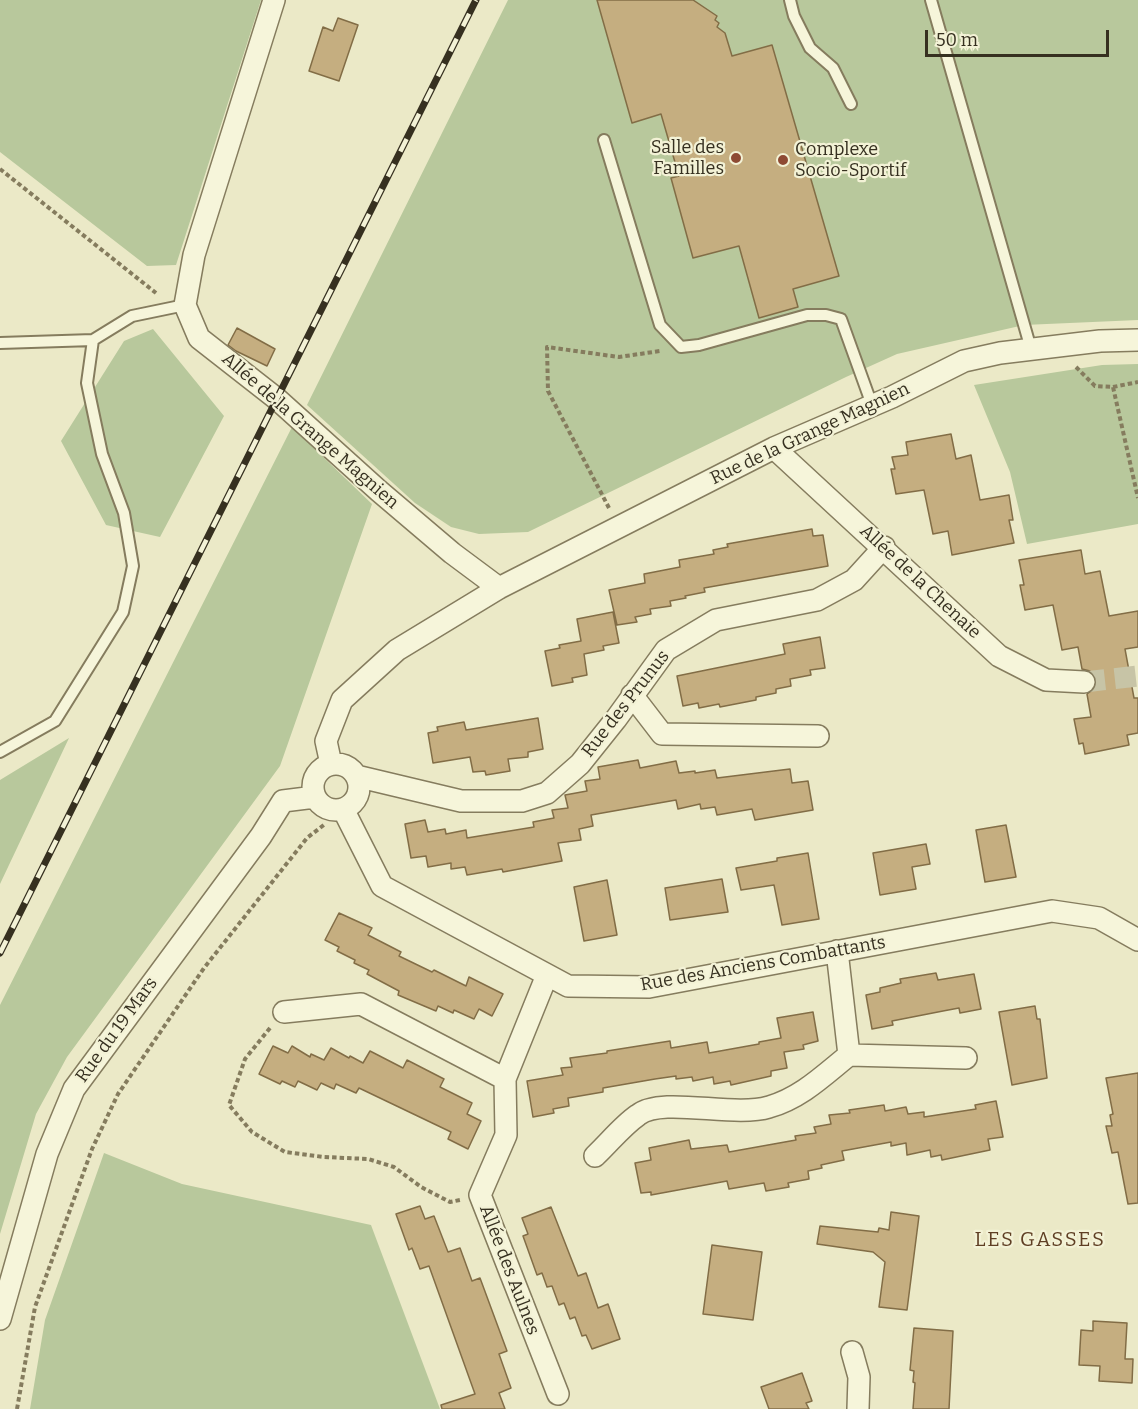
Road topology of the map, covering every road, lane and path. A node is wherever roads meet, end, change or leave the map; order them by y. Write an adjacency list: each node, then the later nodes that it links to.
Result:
1 (274, 0): 7 (street)
2 (790, 0): 4 (lane)
3 (931, 0): 13 (lane)
4 (851, 104)
5 (604, 140): 12 (lane)
6 (0, 169): 7 (path)
7 (179, 306): 9 (lane); 21 (street, Allée de la Grange Magnien)
8 (1138, 339): 11 (street, Rue de la Grange Magnien)
9 (93, 340): 10 (lane); 25 (lane)
10 (0, 343)
11 (1055, 346): 13 (street, Rue de la Grange Magnien); 15 (path)
12 (681, 347): 16 (lane); 19 (path)
13 (1031, 349): 16 (street, Rue de la Grange Magnien)
14 (1138, 382): 15 (path)
15 (1113, 387): 18 (path)
16 (872, 405): 17 (street, Rue de la Grange Magnien)
17 (774, 448): 19 (street, Rue de la Grange Magnien); 20 (street, Allée de la Chenaie)
18 (1138, 498)
19 (621, 526): 21 (street, Rue de la Grange Magnien)
20 (884, 548): 22 (street, Allée de la Chenaie); 23 (street, Rue des Prunus)
21 (499, 588): 26 (street)
22 (1084, 682)
23 (632, 695): 24 (street); 27 (street, Rue des Prunus)
24 (818, 736)
25 (0, 752)
26 (331, 764): 27 (street); 28 (street)
27 (356, 776): 29 (street)
28 (315, 797): 29 (street); 39 (street, Rue du 19 Mars)
29 (343, 809): 32 (street, Rue des Anciens Combattants); 42 (path)
30 (1138, 940): 31 (street, Rue des Anciens Combattants)
31 (837, 951): 32 (street, Rue des Anciens Combattants); 34 (street)
32 (547, 975): 36 (street, Allée des Aulnes)
33 (284, 1012): 36 (street); 38 (path)
34 (849, 1055): 35 (street); 37 (street)
35 (966, 1058)
36 (505, 1079): 38 (street, Allée des Aulnes)
37 (595, 1156)
38 (480, 1195): 41 (street, Allée des Aulnes)
39 (0, 1319)
40 (852, 1352): 43 (street)
41 (558, 1394)
42 (17, 1409)
43 (858, 1409)

